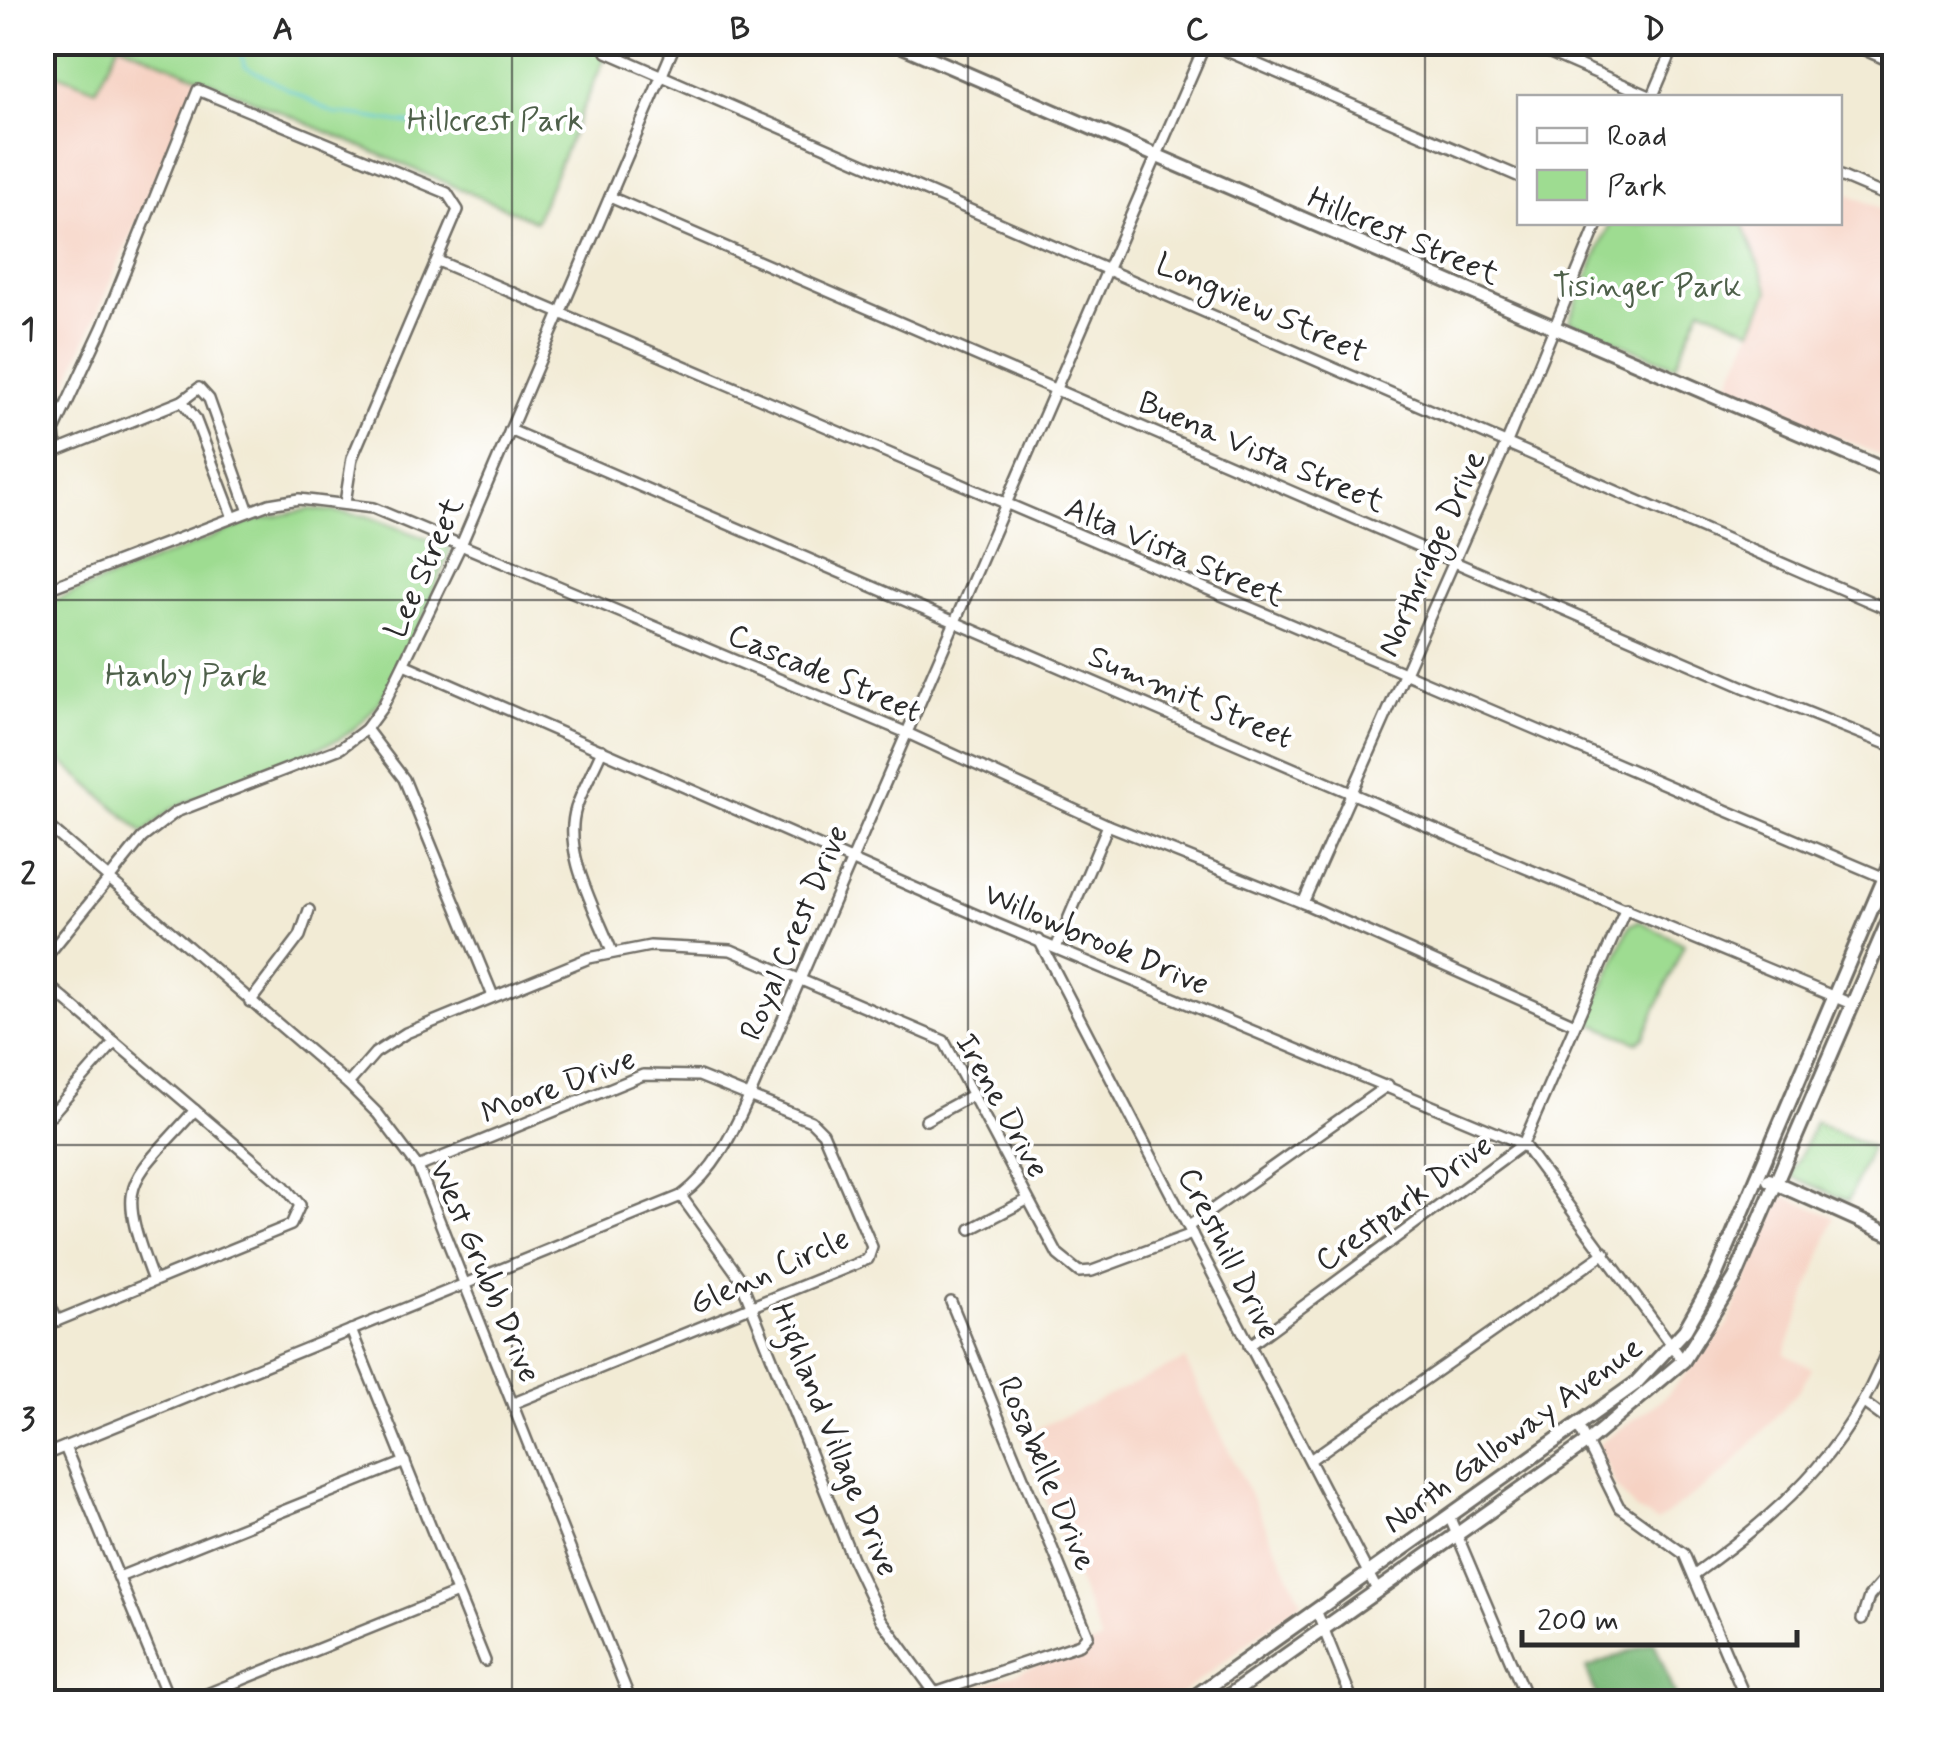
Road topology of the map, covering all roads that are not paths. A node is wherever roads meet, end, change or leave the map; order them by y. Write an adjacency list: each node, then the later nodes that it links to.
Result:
1 (676, 42): 9 (street, Lee Street)
2 (893, 42): 12 (main road, Hillcrest Street)
3 (1525, 42): 10 (street)
4 (1676, 42): 11 (street)
5 (1847, 42): 8 (street)
6 (1206, 43): 12 (street, Royal Crest Drive); 13 (street)
7 (607, 52): 9 (street, Longview Street)
8 (1894, 63)
9 (661, 75): 15 (street, Lee Street); 19 (street, Longview Street)
10 (1648, 95)
11 (1654, 95)
12 (1155, 158): 19 (street, Royal Crest Drive); 21 (main road, Hillcrest Street)
13 (1517, 176)
14 (1842, 177): 16 (street)
15 (610, 197): 20 (street, Lee Street); 22 (street, Buena Vista Street)
16 (1894, 199)
17 (1597, 225): 21 (street, Northridge Drive)
18 (438, 261): 20 (street, Alta Vista Street); 26 (street); 29 (street)
19 (1108, 268): 22 (street, Royal Crest Drive); 25 (street, Longview Street)
20 (561, 312): 24 (street, Lee Street); 30 (street, Alta Vista Street)
21 (1553, 329): 25 (street, Northridge Drive); 28 (main road, Hillcrest Street)
22 (1055, 389): 30 (street, Royal Crest Drive); 34 (street, Buena Vista Street)
23 (182, 401): 26 (street); 31 (street); 32 (street)
24 (510, 430): 33 (street, Lee Street); 37 (street, Summit Street)
25 (1507, 442): 34 (street, Northridge Drive); 36 (street, Longview Street)
26 (56, 452): 27 (street)
27 (42, 457)
28 (1894, 474)
29 (345, 503): 31 (street, Cascade Street); 33 (street, Cascade Street)
30 (1006, 504): 37 (street, Royal Crest Drive); 39 (street, Alta Vista Street)
31 (248, 509): 32 (street, Cascade Street)
32 (232, 515): 35 (street, Cascade Street)
33 (461, 545): 38 (street, Lee Street); 41 (street, Cascade Street)
34 (1453, 560): 39 (street, Northridge Drive); 42 (street, Buena Vista Street)
35 (42, 592)
36 (1894, 612)
37 (955, 621): 41 (street, Royal Crest Drive); 44 (street, Summit Street)
38 (406, 665): 40 (street, Lee Street); 43 (street, Willowbrook Drive)
39 (1403, 675): 44 (street, Northridge Drive); 49 (street, Alta Vista Street)
40 (366, 729): 50 (street, Lee Street); 61 (street)
41 (907, 733): 46 (street, Cascade Street); 48 (street, Royal Crest Drive)
42 (1894, 748)
43 (602, 750): 48 (street, Willowbrook Drive); 57 (street)
44 (1353, 792): 51 (street, Northridge Drive); 52 (street, Summit Street)
45 (42, 822): 50 (street, West Grubb Drive)
46 (1108, 825): 51 (street, Cascade Street); 56 (street)
47 (1894, 856): 49 (main road, North Galloway Avenue)
48 (852, 860): 55 (street, Willowbrook Drive); 59 (street, Royal Crest Drive)
49 (1890, 880): 62 (main road, North Galloway Avenue)
50 (110, 882): 58 (street, Lee Street); 63 (street, West Grubb Drive)
51 (1303, 902): 65 (street, Cascade Street)
52 (1626, 908): 62 (street, Summit Street); 65 (street, Crestpark Drive)
53 (1894, 908): 64 (main road, North Galloway Avenue)
54 (309, 910): 63 (street)
55 (1039, 940): 56 (street, Willowbrook Drive); 81 (street, Cresthill Drive)
56 (1056, 948): 68 (street, Willowbrook Drive)
57 (612, 952): 59 (street, Irene Drive); 61 (street, Irene Drive)
58 (42, 962)
59 (800, 977): 69 (street, Royal Crest Drive); 70 (street, Irene Drive)
60 (42, 980): 66 (street)
61 (493, 996): 67 (street, Irene Drive)
62 (1834, 996): 64 (street, Summit Street); 76 (main road, North Galloway Avenue)
63 (250, 1002): 67 (street, West Grubb Drive)
64 (1854, 1004): 77 (main road, North Galloway Avenue)
65 (1575, 1024): 74 (street, Crestpark Drive)
66 (115, 1042): 71 (street); 73 (street)
67 (348, 1084): 75 (street, West Grubb Drive)
68 (1388, 1085): 74 (street, Willowbrook Drive); 81 (street)
69 (750, 1095): 75 (street, Moore Drive); 78 (street, Royal Crest Drive); 83 (street, Moore Drive)
70 (972, 1095): 72 (street); 79 (street, Irene Drive)
71 (195, 1110): 85 (street); 85 (street)
72 (926, 1120)
73 (42, 1125)
74 (1524, 1144): 84 (street, Willowbrook Drive); 94 (street, Crestpark Drive)
75 (418, 1166): 86 (street, West Grubb Drive)
76 (1757, 1174): 77 (main road); 95 (main road, North Galloway Avenue)
77 (1774, 1182): 82 (main road); 96 (main road, North Galloway Avenue)
78 (681, 1196): 86 (street, Royal Crest Drive); 89 (street, Highland Village Drive)
79 (1028, 1200): 80 (street); 81 (street, Irene Drive)
80 (971, 1229)
81 (1191, 1230): 94 (street, Cresthill Drive)
82 (1894, 1236)
83 (872, 1247): 89 (street, Glenn Circle)
84 (1605, 1253): 95 (street, Willowbrook Drive); 104 (street)
85 (153, 1281): 90 (street)
86 (464, 1284): 92 (street, Royal Crest Drive); 97 (street, West Grubb Drive)
87 (42, 1285): 90 (street)
88 (951, 1302): 120 (street, Rosabelle Drive)
89 (751, 1308): 97 (street, Glenn Circle); 120 (street, Highland Village Drive)
90 (57, 1322): 91 (street)
91 (42, 1328)
92 (351, 1330): 102 (street, Royal Crest Drive); 105 (street)
93 (1894, 1332): 98 (street)
94 (1249, 1346): 104 (street, Cresthill Drive)
95 (1672, 1347): 96 (street, Willowbrook Drive); 99 (main road, North Galloway Avenue)
96 (1683, 1361): 101 (main road, North Galloway Avenue)
97 (514, 1403): 123 (street, West Grubb Drive)
98 (1864, 1404): 100 (street); 110 (street)
99 (1578, 1424): 101 (street); 106 (main road, North Galloway Avenue)
100 (1894, 1425)
101 (1586, 1443): 107 (main road, North Galloway Avenue); 110 (street)
102 (65, 1447): 103 (street, Royal Crest Drive); 111 (street)
103 (42, 1456)
104 (1310, 1460): 109 (street, Cresthill Drive)
105 (404, 1462): 111 (street); 113 (street)
106 (1449, 1516): 107 (street); 109 (main road, North Galloway Avenue)
107 (1460, 1534): 112 (main road, North Galloway Avenue); 128 (street)
108 (1894, 1568): 115 (street)
109 (1368, 1573): 112 (street, Cresthill Drive); 114 (main road, North Galloway Avenue)
110 (1696, 1573): 129 (street)
111 (119, 1578): 121 (street)
112 (1377, 1590): 116 (main road, North Galloway Avenue)
113 (457, 1593): 119 (street); 122 (street)
114 (1316, 1610): 116 (street); 117 (main road, North Galloway Avenue)
115 (1862, 1619)
116 (1323, 1628): 118 (main road, North Galloway Avenue); 127 (street)
117 (1270, 1644): 118 (main road); 125 (main road, North Galloway Avenue)
118 (1280, 1660): 126 (main road, North Galloway Avenue)
119 (484, 1661)
120 (938, 1698): 124 (main road)
121 (170, 1702)
122 (187, 1702)
123 (631, 1702)
124 (912, 1702)
125 (1187, 1702)
126 (1220, 1702)
127 (1352, 1702)
128 (1528, 1702)
129 (1747, 1702)

